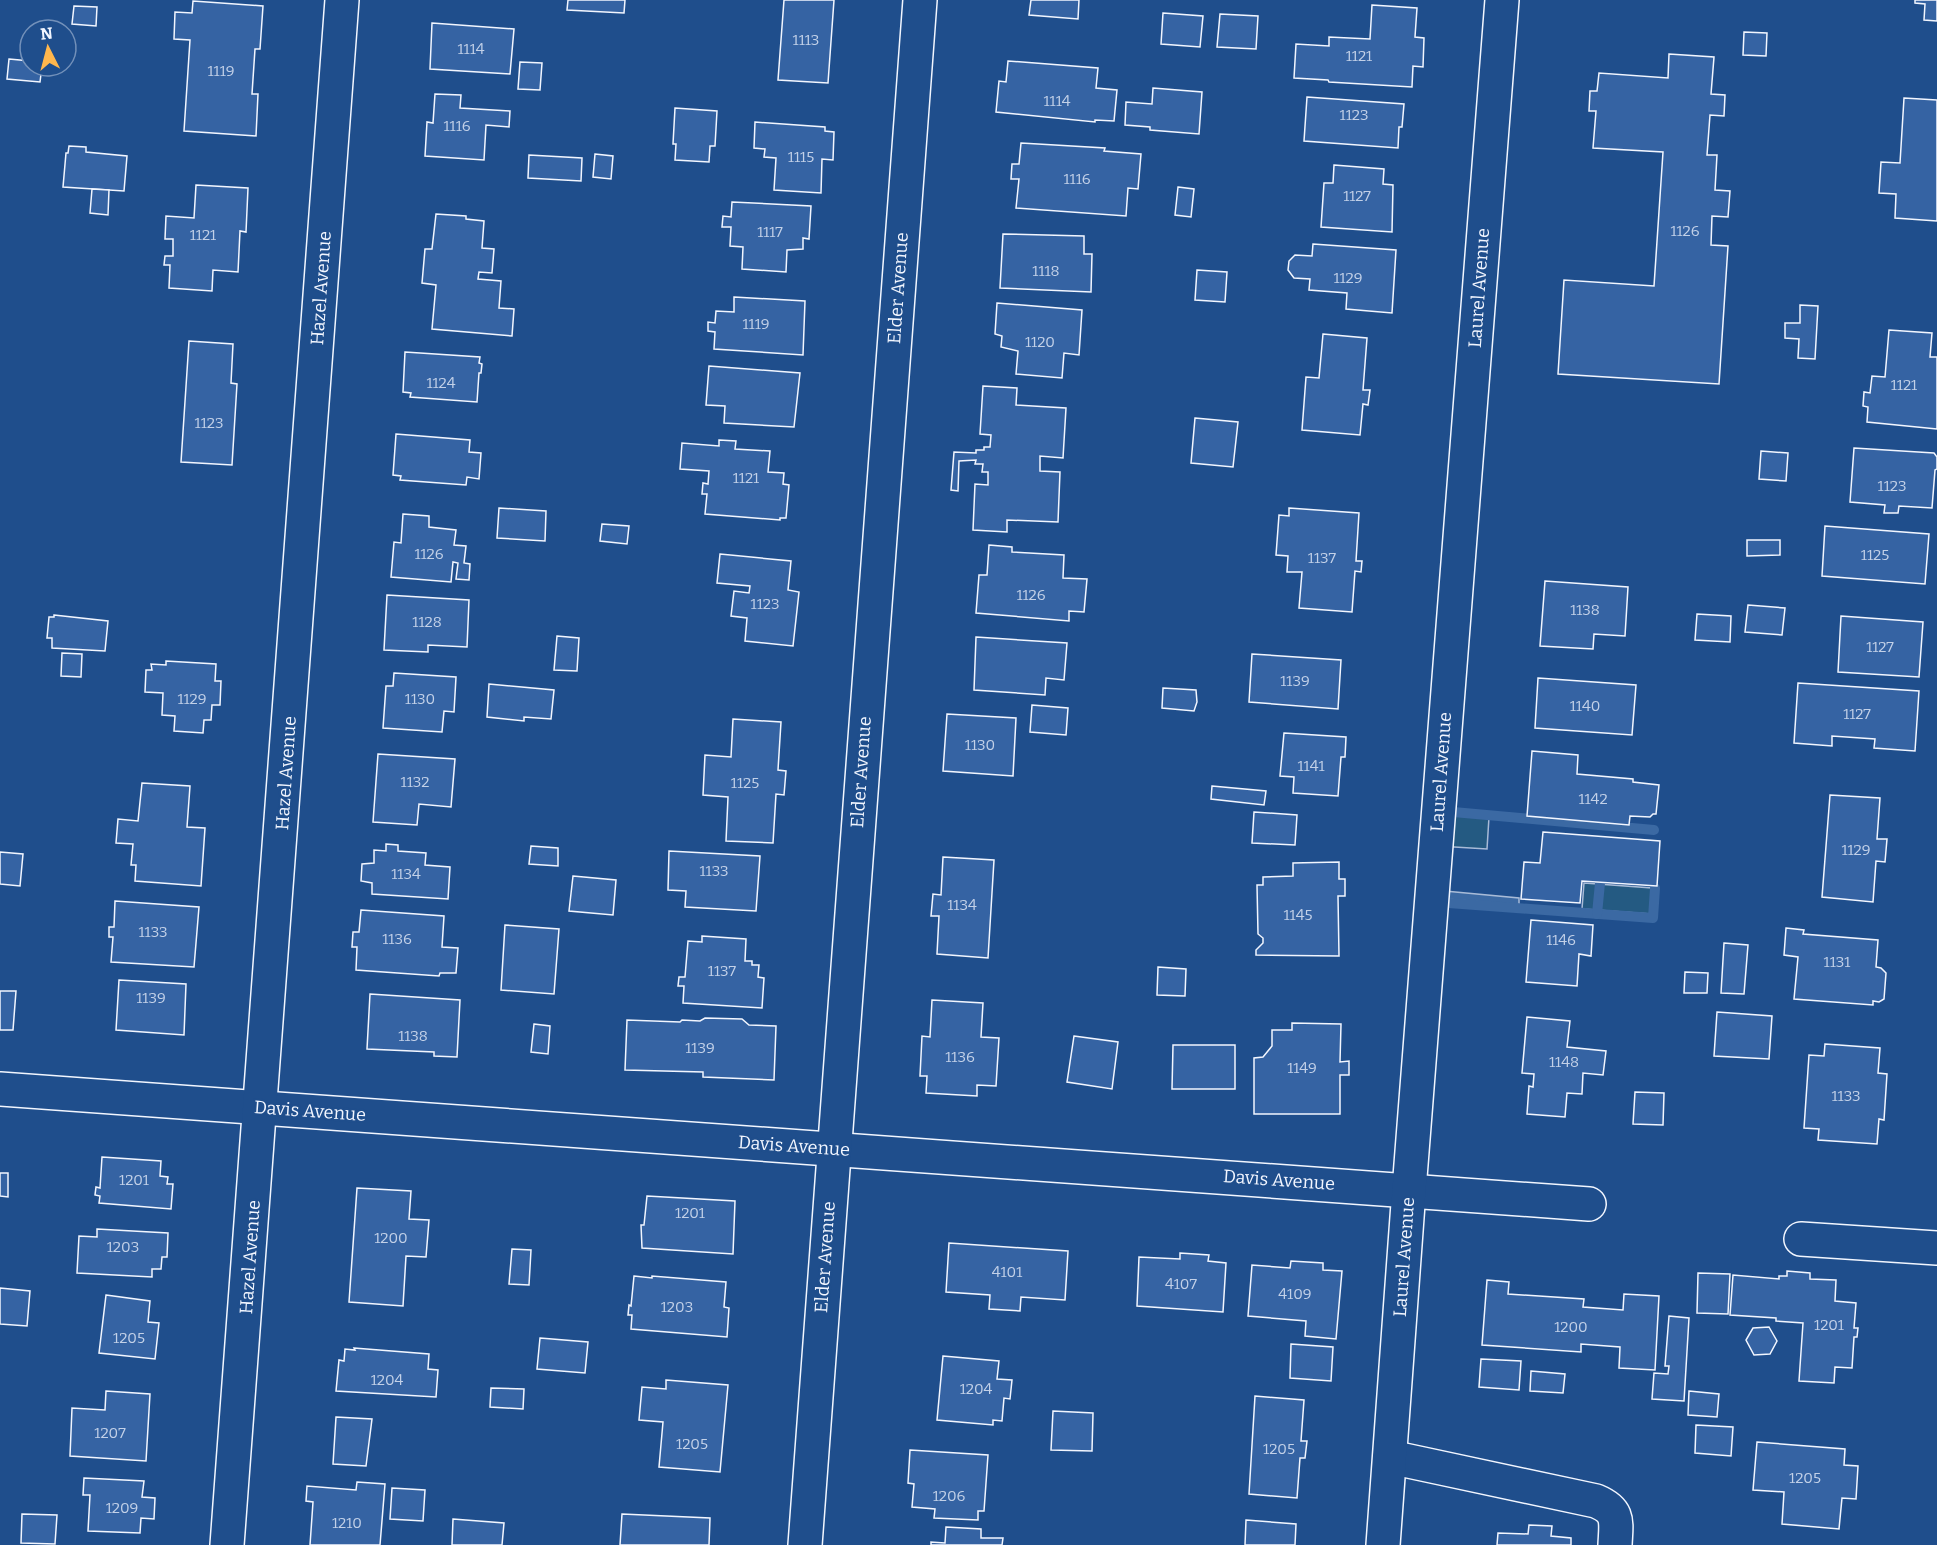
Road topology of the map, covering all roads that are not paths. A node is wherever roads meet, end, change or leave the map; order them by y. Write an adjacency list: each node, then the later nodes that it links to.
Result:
1 (342, 0): 5 (street, Hazel Avenue)
2 (920, 0): 6 (street, Elder Avenue)
3 (1502, 0): 7 (street, Laurel Avenue)
4 (0, 1089): 5 (street, Davis Avenue)
5 (261, 1107): 6 (street, Davis Avenue); 12 (street, Hazel Avenue)
6 (833, 1149): 7 (street, Davis Avenue); 13 (street, Elder Avenue)
7 (1409, 1190): 8 (street, Davis Avenue); 11 (street, Laurel Avenue)
8 (1589, 1204)
9 (1801, 1239): 10 (street)
10 (1937, 1248)
11 (1390, 1457): 14 (street, Laurel Avenue); 15 (street)
12 (227, 1545)
13 (805, 1545)
14 (1383, 1545)
15 (1615, 1545)

